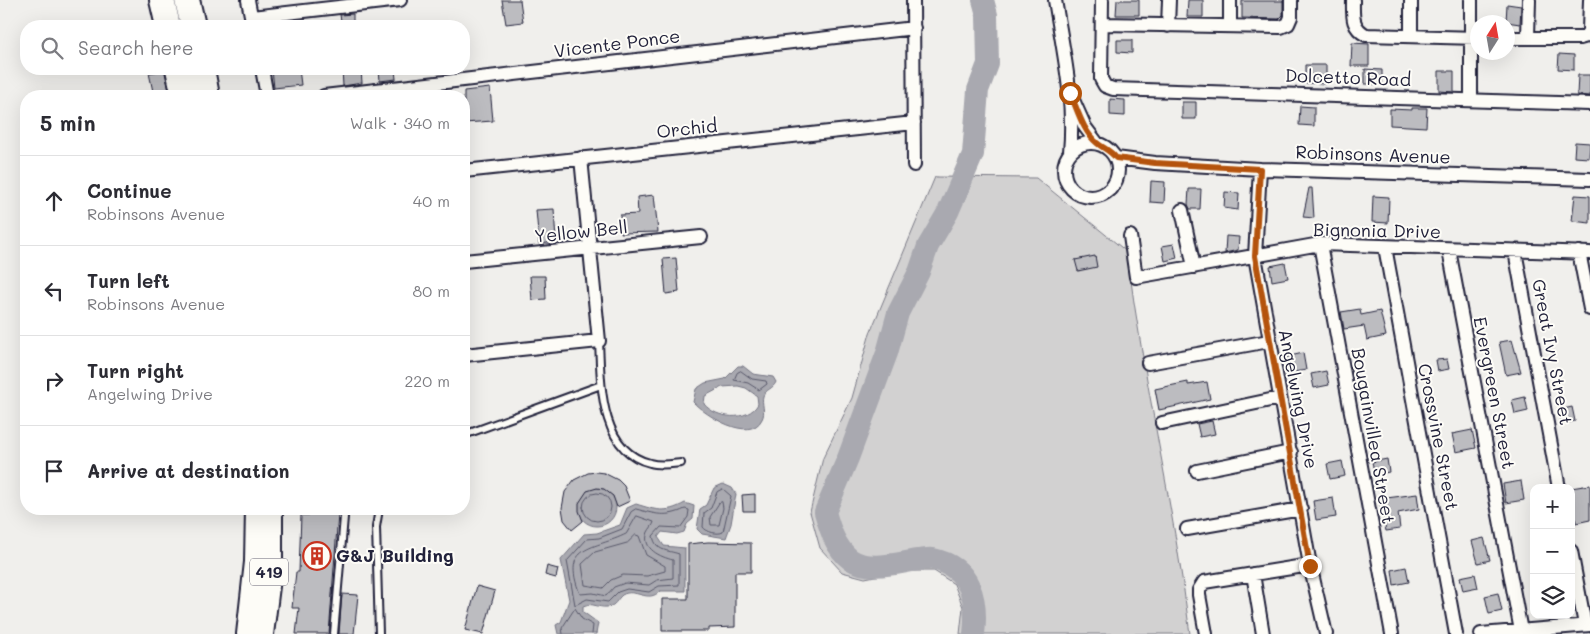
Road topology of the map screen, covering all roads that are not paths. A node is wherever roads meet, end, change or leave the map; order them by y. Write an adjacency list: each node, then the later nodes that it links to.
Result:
1 (162, 0): 17 (highway)
2 (187, 0): 18 (highway)
3 (248, 0): 19 (street)
4 (400, 0): 20 (street)
5 (914, 0): 24 (street)
6 (1055, 0): 37 (street)
7 (1102, 0): 21 (street)
8 (1169, 0): 22 (street)
9 (1230, 0): 23 (street)
10 (1291, 0): 23 (street)
11 (1353, 0): 25 (street)
12 (1411, 0): 25 (street)
13 (1471, 0): 16 (street)
14 (1529, 0): 26 (street)
15 (1590, 0): 26 (street)
16 (1472, 15)
17 (167, 20)
18 (192, 20)
19 (252, 20)
20 (265, 20)
21 (1102, 24): 22 (street); 38 (street, Dolcetto Road)
22 (1168, 26): 23 (street)
23 (1230, 26)
24 (914, 28): 36 (street, Vicente Ponce); 40 (street)
25 (1411, 36): 27 (street)
26 (1528, 37): 28 (street)
27 (1470, 38)
28 (1515, 38)
29 (1473, 60): 38 (street)
30 (179, 75): 33 (highway)
31 (203, 75): 34 (highway)
32 (263, 75): 35 (street)
33 (183, 90)
34 (206, 90)
35 (266, 90)
36 (376, 90)
37 (1070, 93): 41 (street); 42 (street)
38 (1471, 100): 39 (street, Dolcetto Road)
39 (1590, 104)
40 (914, 123): 43 (street, Orchid); 46 (street)
41 (1097, 143): 42 (street); 44 (street)
42 (1070, 152): 49 (street)
43 (581, 158): 48 (street, Orchid); 56 (street)
44 (1116, 158): 45 (street, Robinsons Avenue); 49 (street)
45 (1155, 163): 47 (street, Robinsons Avenue); 49 (street, Robinsons Avenue)
46 (914, 165)
47 (1260, 169): 50 (street, Robinsons Avenue); 60 (street, Angelwing Drive)
48 (470, 170)
49 (1118, 175)
50 (1590, 179)
51 (1182, 210): 62 (street)
52 (1130, 236): 62 (street, Bignonia Drive)
53 (702, 237): 56 (street, Yellow Bell)
54 (1320, 244): 55 (street, Bignonia Drive); 60 (street, Bignonia Drive); 96 (street, Bougainvillea Street)
55 (1384, 247): 57 (street, Bignonia Drive); 97 (street, Crossvine Street)
56 (590, 248): 61 (street, Yellow Bell); 64 (street)
57 (1449, 250): 58 (street, Bignonia Drive); 87 (street, Evergreen Street)
58 (1515, 251): 59 (street, Bignonia Drive); 75 (street, Great Ivy Street)
59 (1584, 252): 63 (street)
60 (1255, 256): 62 (street, Bignonia Drive); 65 (street, Angelwing Drive)
61 (470, 260)
62 (1194, 267)
63 (1590, 309)
64 (599, 341): 66 (street); 68 (lane)
65 (1269, 341): 67 (street); 69 (street, Angelwing Drive)
66 (470, 354)
67 (1148, 363)
68 (601, 385): 71 (lane); 73 (lane)
69 (1280, 398): 70 (street); 72 (street, Angelwing Drive)
70 (1162, 423)
71 (470, 433)
72 (1291, 452): 74 (street); 76 (street, Angelwing Drive)
73 (681, 463)
74 (1197, 471)
75 (1559, 484)
76 (1301, 509): 82 (street); 83 (street, Angelwing Drive)
77 (256, 515): 88 (main road, 419)
78 (270, 515): 89 (highway, 419)
79 (286, 515): 90 (highway, 419)
80 (378, 515): 92 (lane)
81 (344, 517): 91 (lane)
82 (1187, 529)
83 (1310, 566): 85 (street); 95 (street, Angelwing Drive)
84 (1575, 568): 86 (street)
85 (1253, 574): 93 (street); 94 (street)
86 (1588, 625): 87 (street)
87 (1521, 631): 98 (street)
88 (247, 634)
89 (261, 634)
90 (277, 634)
91 (334, 634)
92 (379, 634)
93 (1206, 634)
94 (1264, 634)
95 (1326, 634)
96 (1392, 634)
97 (1456, 634)
98 (1481, 634)

